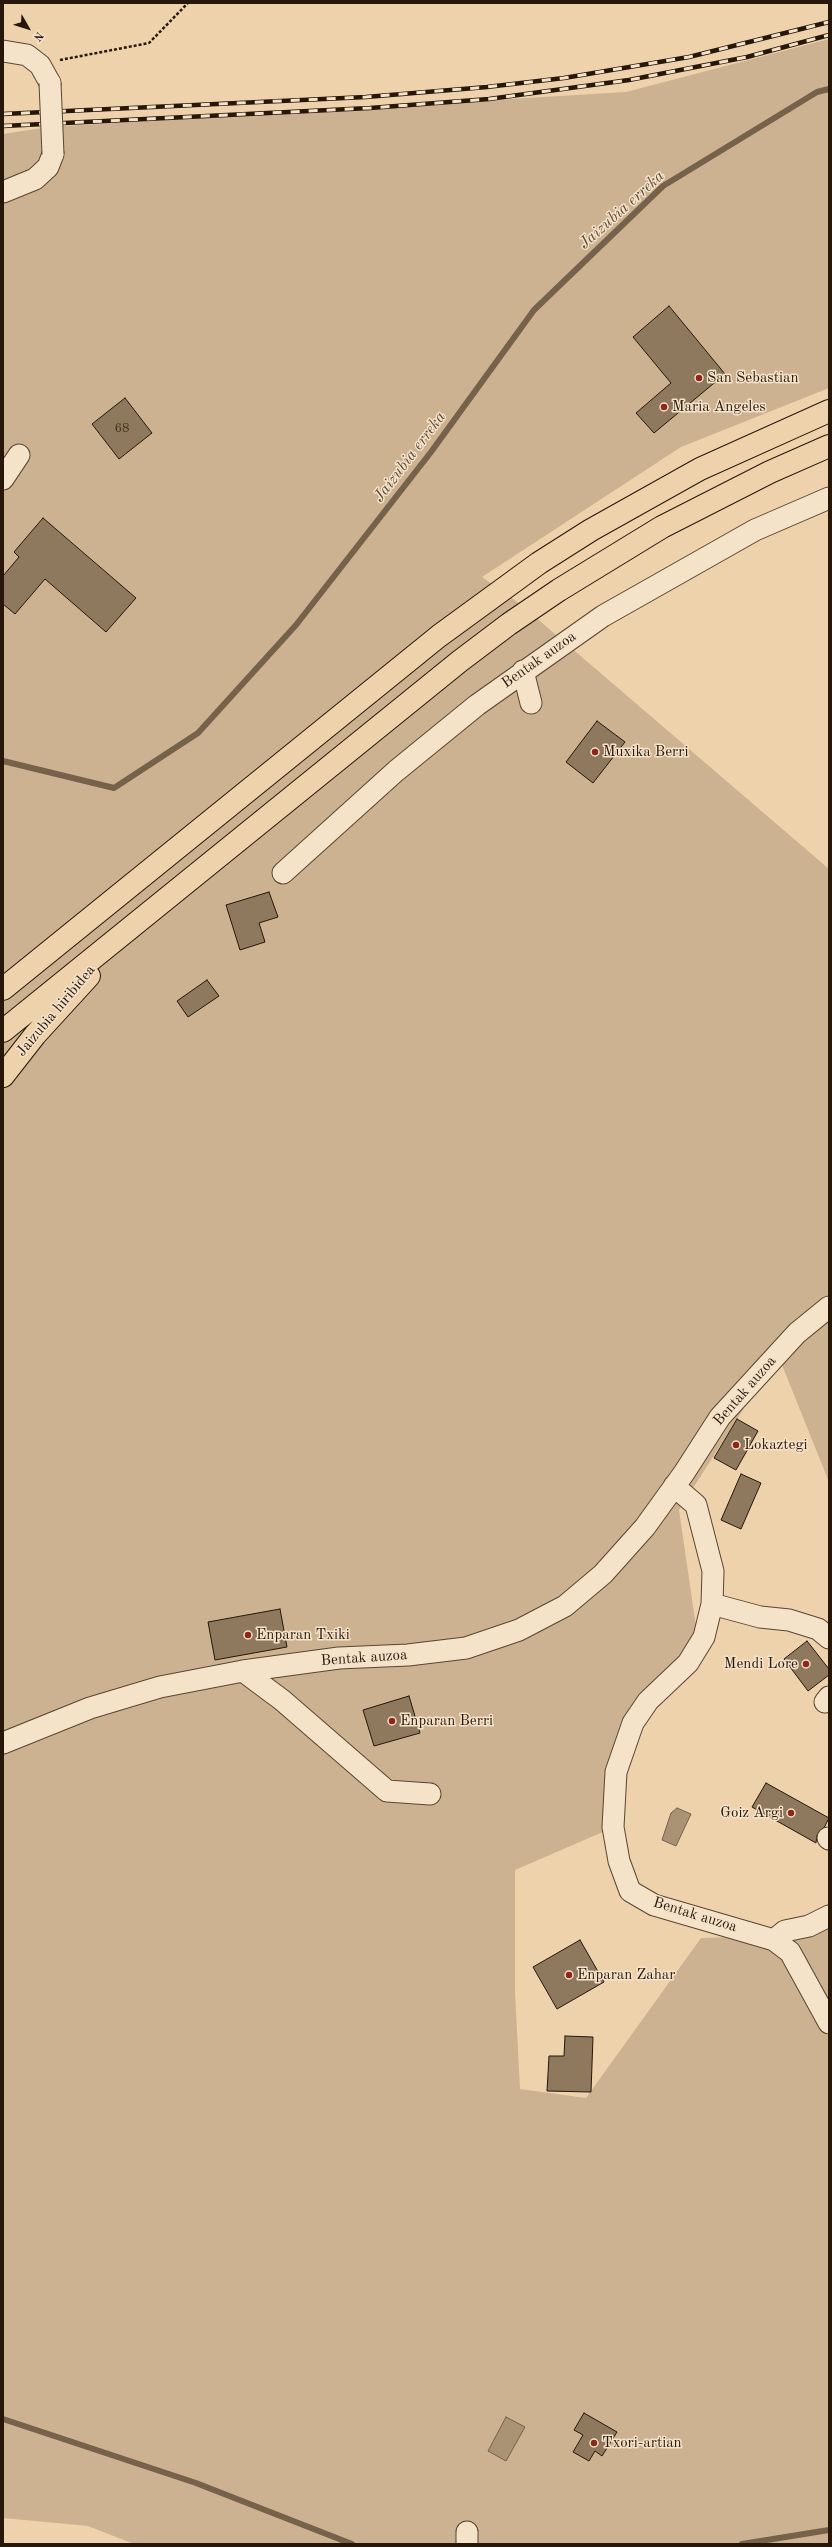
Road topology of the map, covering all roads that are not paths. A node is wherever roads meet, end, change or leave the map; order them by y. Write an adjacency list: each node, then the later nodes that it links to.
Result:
1 (3, 51): 2 (street, bridge)
2 (3, 192)
3 (829, 411): 12 (main road)
4 (829, 446): 11 (main road)
5 (19, 455): 6 (street)
6 (3, 478)
7 (829, 498): 8 (street, Bentak auzoa)
8 (523, 671): 9 (street); 10 (street, Bentak auzoa)
9 (531, 703)
10 (283, 873)
11 (109, 946): 15 (main road); 16 (main road, Jaizubia hiribidea)
12 (30, 966): 13 (main road); 14 (main road)
13 (3, 976)
14 (3, 989)
15 (3, 1031)
16 (3, 1076)
17 (829, 1307): 18 (street, Bentak auzoa)
18 (674, 1486): 19 (street, Bentak auzoa); 21 (street, Bentak auzoa)
19 (712, 1604): 20 (street); 25 (street, Bentak auzoa)
20 (829, 1638)
21 (243, 1671): 22 (street, Bentak auzoa); 23 (street)
22 (3, 1743)
23 (430, 1794)
24 (829, 1916): 25 (street)
25 (774, 1940): 26 (street, Bentak auzoa)
26 (829, 2023)

